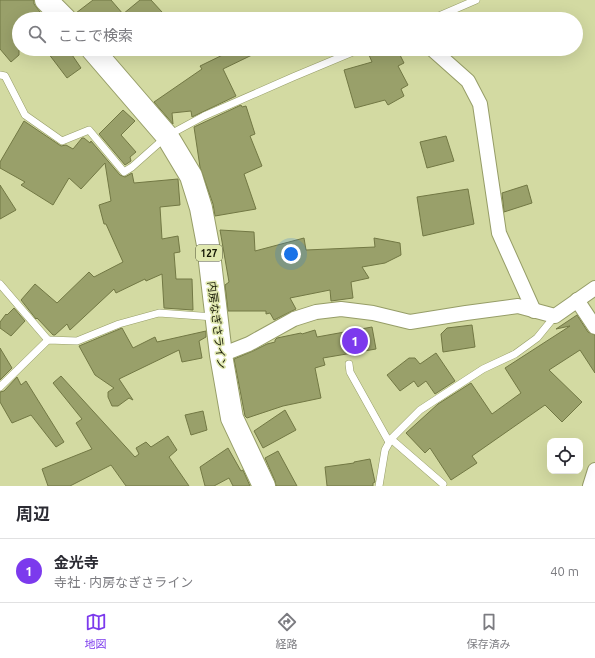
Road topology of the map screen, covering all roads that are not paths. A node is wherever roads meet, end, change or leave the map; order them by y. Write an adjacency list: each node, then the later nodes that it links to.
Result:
1 (46, 0): 3 (highway)
2 (476, 0): 4 (lane)
3 (58, 12)
4 (448, 12)
5 (98, 56): 9 (highway, 内房なぎさライン / 127)
6 (343, 56): 9 (lane)
7 (440, 56): 13 (street)
8 (0, 75): 9 (lane)
9 (167, 136): 15 (highway, 内房なぎさライン / 127)
10 (0, 284): 17 (lane)
11 (595, 288): 12 (street)
12 (577, 300): 14 (street); 16 (street)
13 (534, 310): 14 (street); 18 (street)
14 (555, 316): 21 (lane)
15 (216, 317): 17 (lane); 18 (highway, 内房なぎさライン / 127)
16 (595, 327)
17 (48, 340): 20 (lane)
18 (221, 355): 24 (highway, 内房なぎさライン / 127)
19 (349, 364): 21 (lane)
20 (0, 387)
21 (390, 440): 23 (lane); 25 (lane)
22 (595, 470): 26 (street)
23 (443, 484)
24 (264, 486)
25 (379, 486)
26 (590, 486)

